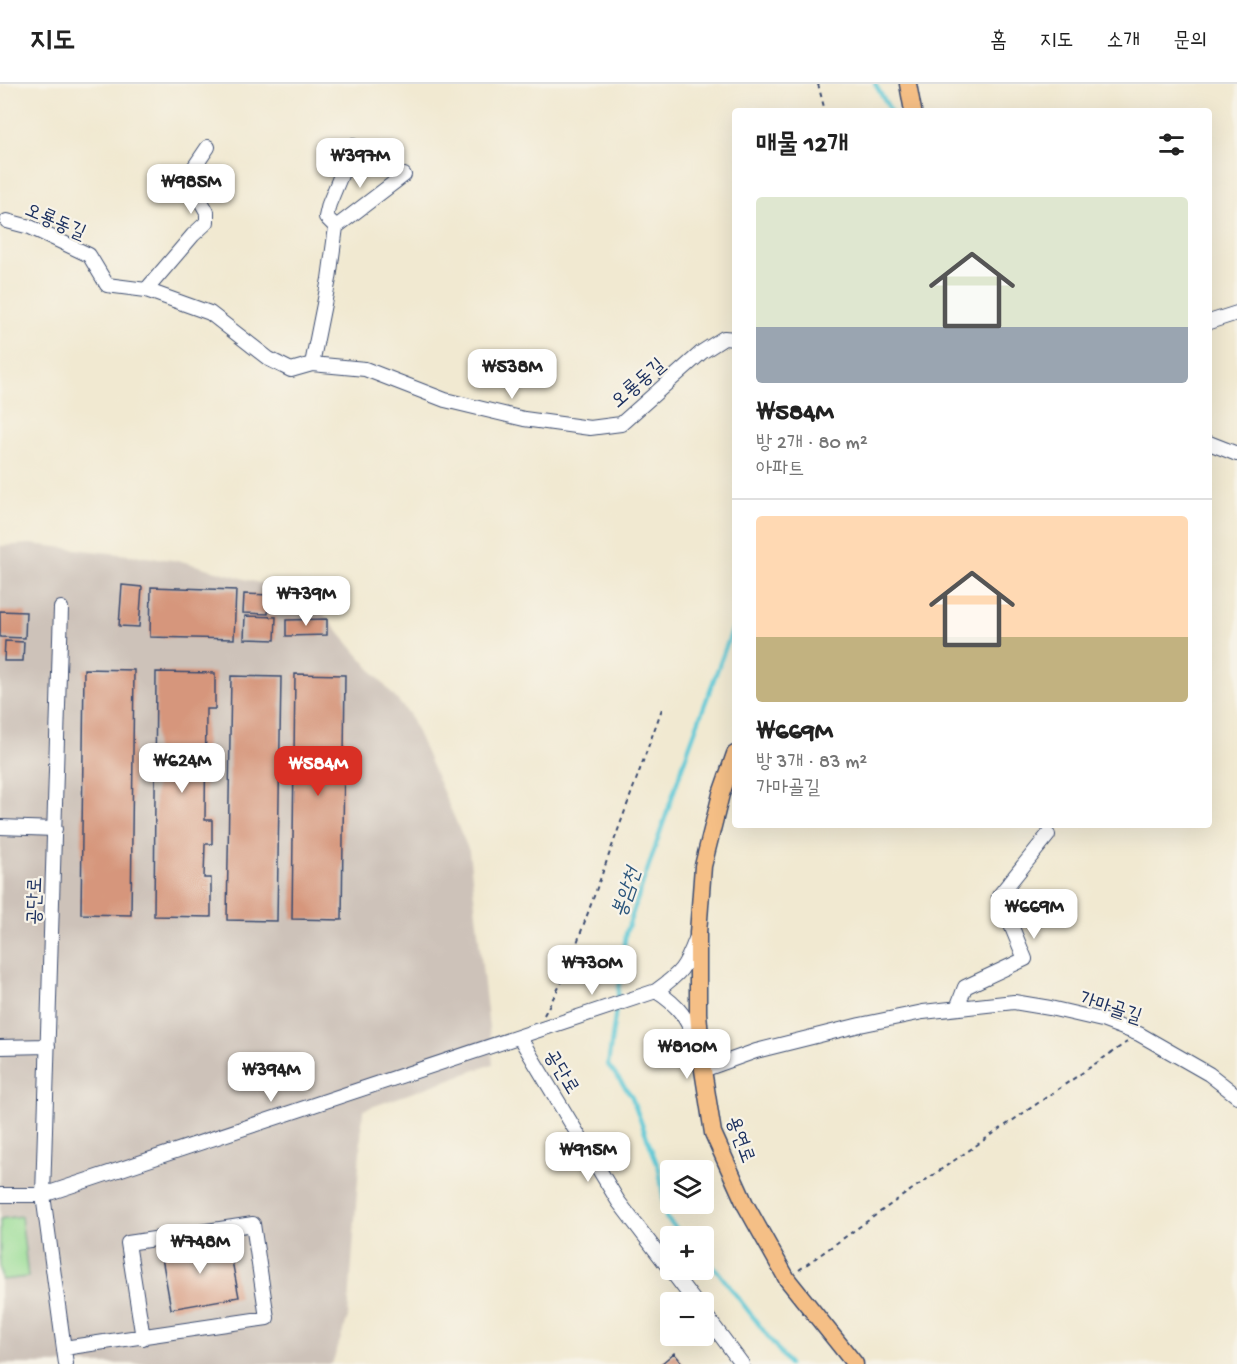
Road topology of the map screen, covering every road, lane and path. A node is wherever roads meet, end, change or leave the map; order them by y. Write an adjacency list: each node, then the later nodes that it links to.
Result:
1 (818, 84): 3 (path)
2 (908, 84): 4 (main road)
3 (824, 108)
4 (912, 108)
5 (353, 146): 9 (street)
6 (208, 147): 10 (street)
7 (404, 175): 9 (street)
8 (7, 221): 10 (street, 오룡동길)
9 (336, 227): 14 (street)
10 (146, 290): 14 (street, 오룡동길)
11 (1237, 313): 12 (street)
12 (1212, 321)
13 (732, 339): 14 (street, 오룡동길)
14 (312, 364)
15 (1212, 444): 16 (street)
16 (1237, 454)
17 (61, 608): 21 (street, 공단로)
18 (663, 706): 27 (path)
19 (732, 763): 23 (main road, 용연로)
20 (0, 827): 21 (street)
21 (55, 829): 28 (street, 공단로)
22 (1048, 835): 25 (street)
23 (698, 933): 24 (street, 공단로); 30 (main road, 용연로)
24 (653, 992): 27 (street, 공단로); 30 (street)
25 (957, 1008): 26 (street, 가마골길); 31 (street, 가마골길)
26 (1139, 1034): 32 (street, 가마골길); 35 (path)
27 (525, 1036): 34 (street, 공단로); 36 (street, 공단로)
28 (48, 1046): 29 (street); 34 (street, 공단로)
29 (0, 1047)
30 (701, 1050): 31 (main road, 용연로)
31 (703, 1070): 35 (main road, 용연로)
32 (1237, 1096)
33 (0, 1195): 34 (street, 공단로)
34 (43, 1195): 39 (street, 공단로)
35 (787, 1279): 42 (main road, 용연로)
36 (687, 1292)
37 (714, 1327): 41 (street)
38 (143, 1338): 38 (street); 39 (street)
39 (64, 1348): 40 (street, 공단로)
40 (66, 1364)
41 (742, 1364)
42 (855, 1364)

